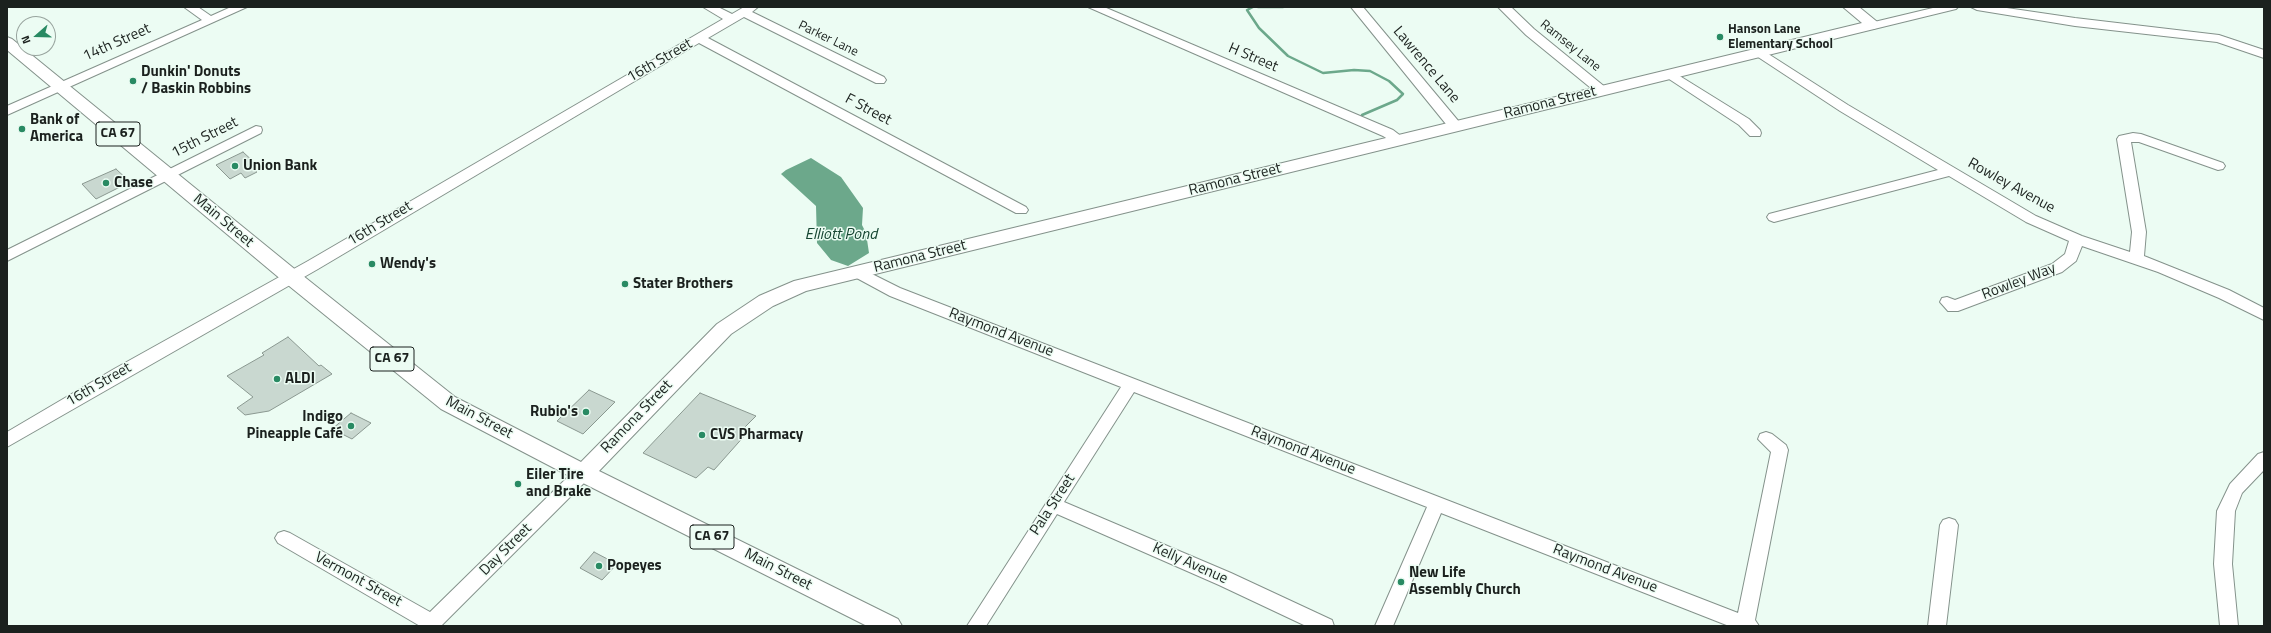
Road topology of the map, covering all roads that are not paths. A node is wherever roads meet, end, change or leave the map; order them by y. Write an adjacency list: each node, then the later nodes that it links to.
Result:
1 (190, 7): 11 (street)
2 (241, 7): 11 (street, 14th Street)
3 (709, 7): 10 (street, Parker Lane)
4 (1094, 7): 25 (street, H Street)
5 (1357, 7): 22 (street, Lawrence Lane)
6 (1504, 7): 20 (street, Ramsey Lane)
7 (1850, 7): 12 (main road)
8 (1952, 7): 12 (street, Ramona Street)
9 (1977, 7): 16 (street)
10 (742, 13): 13 (street, 16th Street); 18 (street, Parker Lane)
11 (209, 20): 19 (street, 14th Street)
12 (1874, 25): 15 (main road, Ramona Street)
13 (699, 38): 29 (street, F Street); 35 (street, 16th Street)
14 (7, 42): 19 (main road, Main Street / CA 67)
15 (1759, 52): 17 (main road, Ramona Street); 27 (street, Rowley Avenue)
16 (2264, 54)
17 (1670, 74): 20 (main road, Ramona Street); 24 (street)
18 (880, 80)
19 (61, 86): 21 (street, 14th Street); 28 (main road, Main Street / CA 67)
20 (1601, 90): 22 (main road, Ramona Street)
21 (7, 111)
22 (1456, 126): 25 (main road, Ramona Street)
23 (256, 130): 28 (street, 15th Street)
24 (1755, 133)
25 (1398, 140): 34 (main road, Ramona Street)
26 (2218, 166): 33 (street)
27 (1951, 171): 30 (street); 31 (street, Rowley Avenue)
28 (167, 175): 32 (street, 15th Street); 35 (main road, Main Street / CA 67)
29 (1021, 210)
30 (1774, 217)
31 (2077, 239): 33 (street, Rowley Avenue); 36 (street, Rowley Way)
32 (7, 256)
33 (2137, 259): 37 (street, Rowley Avenue)
34 (858, 272): 38 (street, Raymond Avenue); 42 (main road, Ramona Street)
35 (290, 276): 40 (street, 16th Street); 42 (main road, Main Street / CA 67)
36 (1947, 302)
37 (2264, 315)
38 (1132, 384): 43 (street, Raymond Avenue); 44 (street, Pala Street)
39 (1766, 439): 48 (street)
40 (7, 440)
41 (2264, 459): 54 (street)
42 (583, 473): 47 (street, Day Street); 49 (main road, Main Street / CA 67)
43 (1437, 503): 48 (street, Raymond Avenue); 52 (street)
44 (1053, 505): 50 (street, Pala Street); 51 (street, Kelly Avenue)
45 (1949, 525): 53 (street)
46 (284, 538): 47 (street, Vermont Street)
47 (430, 624)
48 (1747, 625)
49 (890, 626)
50 (976, 626)
51 (1325, 626)
52 (1384, 626)
53 (1937, 626)
54 (2229, 626)

